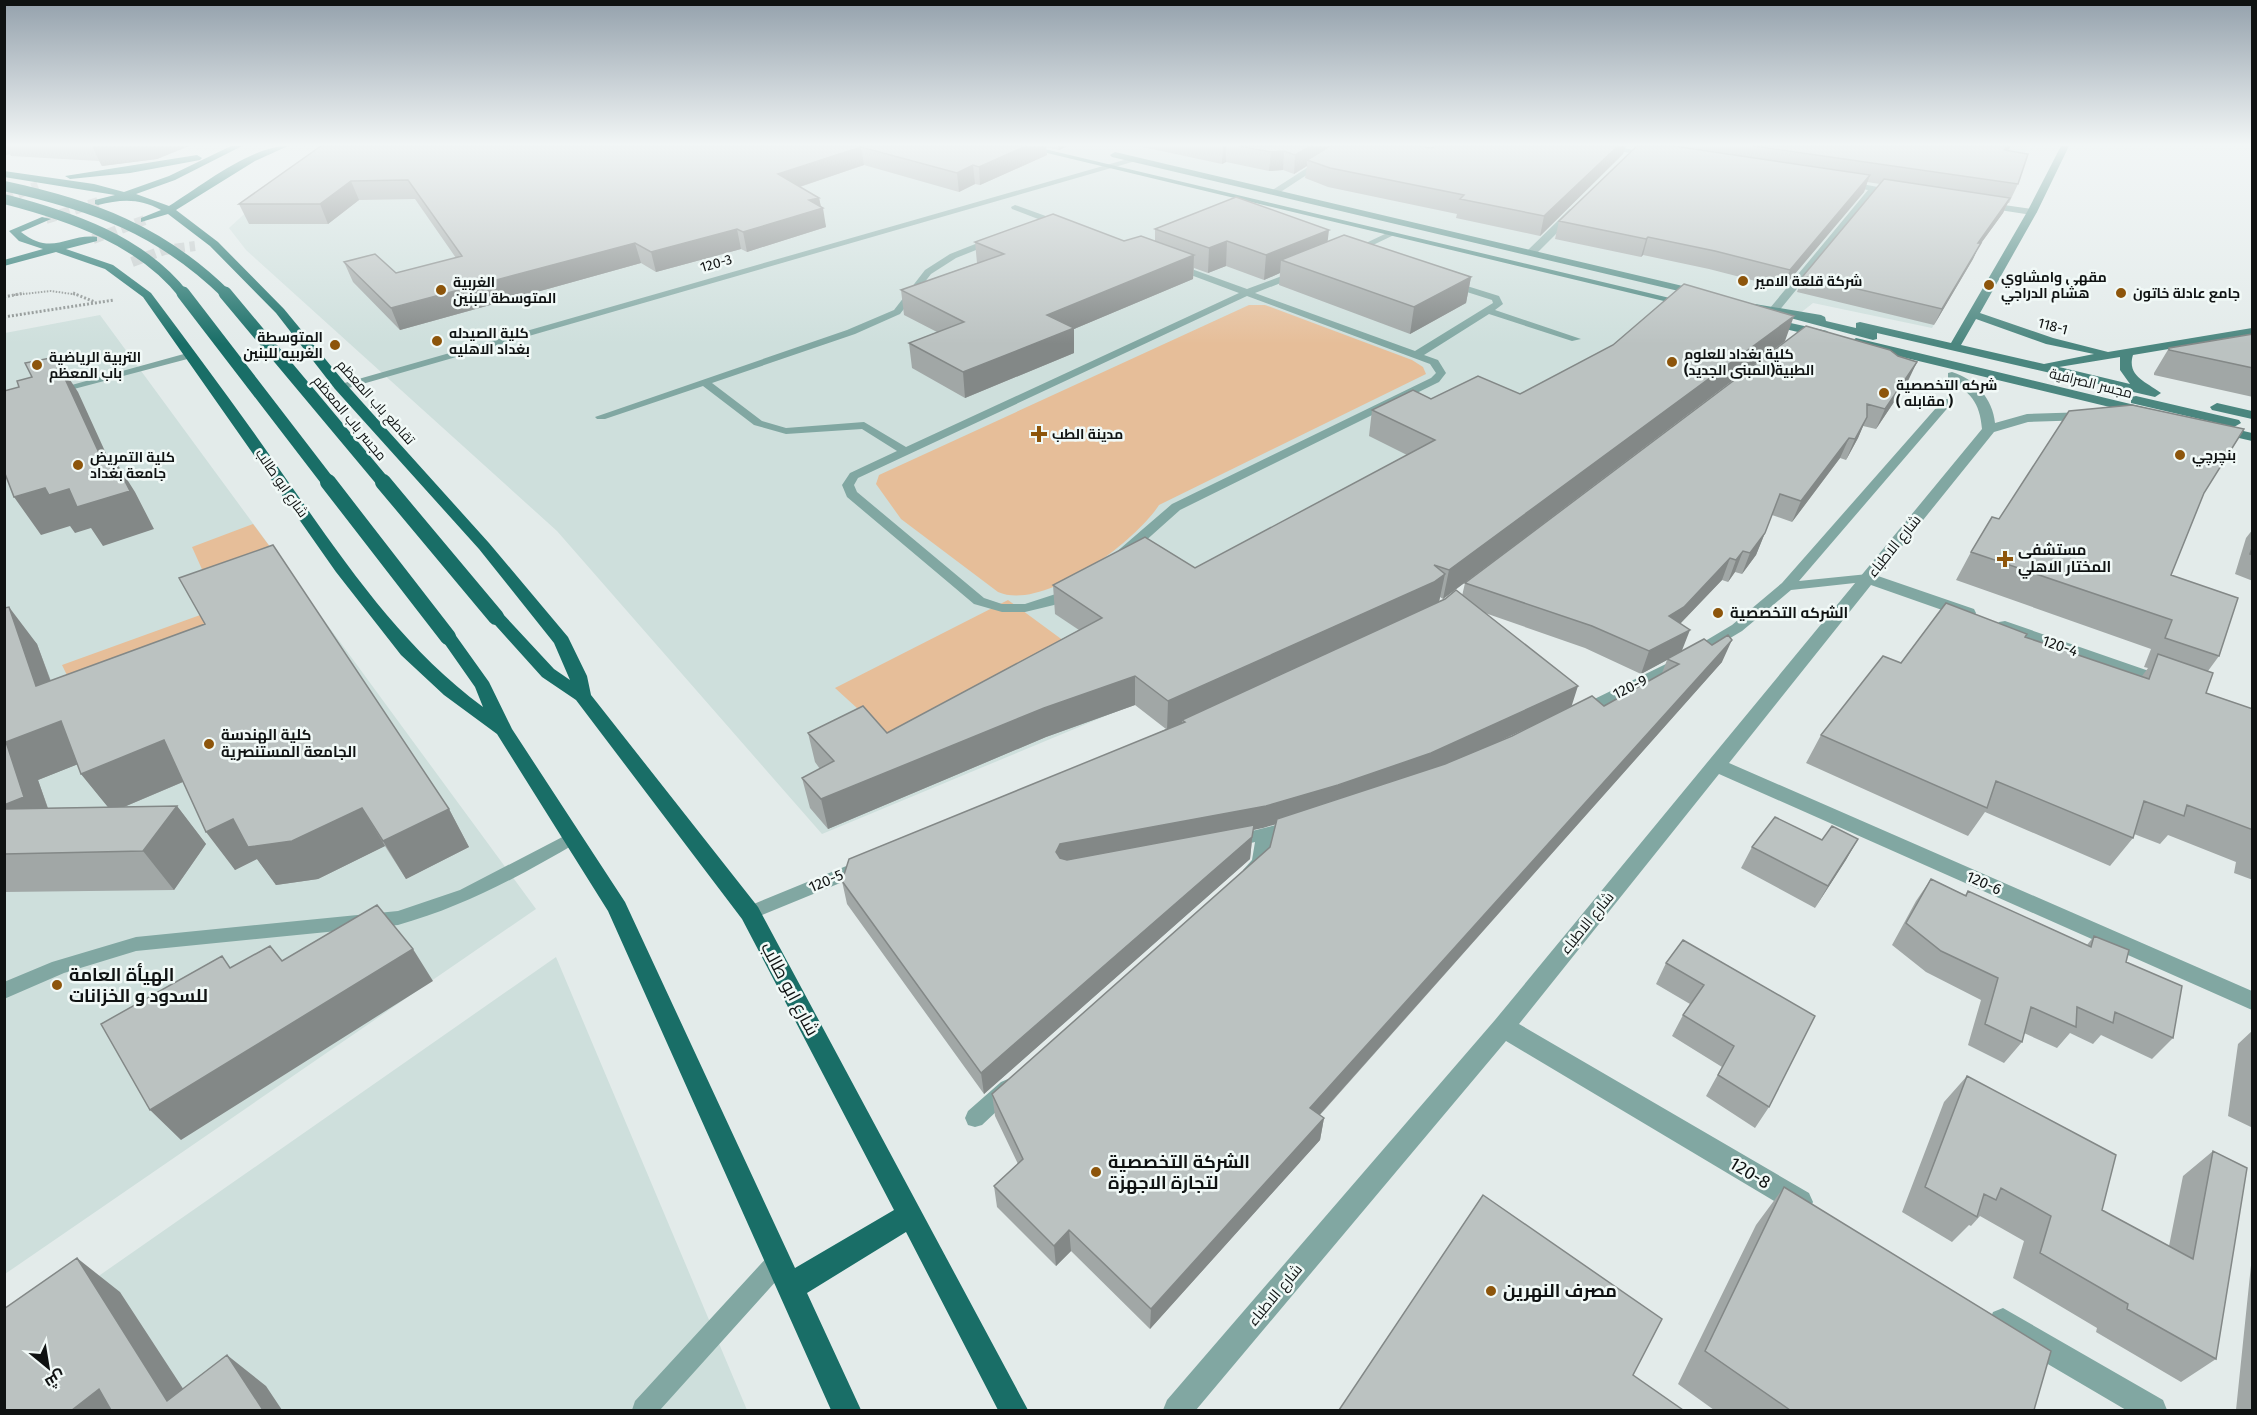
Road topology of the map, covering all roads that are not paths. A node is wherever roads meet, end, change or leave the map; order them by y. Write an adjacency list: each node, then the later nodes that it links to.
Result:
1 (45, 212): 74 (main road, شارع ابو طالب, bridge)
2 (101, 212): 70 (main road, مجسر باب المعظم, bridge)
3 (164, 212): 14 (main road)
4 (172, 212): 23 (main road, تقاطع باب المعظم)
5 (952, 212): 52 (street, 120-3)
6 (1028, 212): 13 (lane)
7 (1295, 212): 20 (main road)
8 (1364, 212): 26 (main road)
9 (1574, 212): 26 (street)
10 (1856, 212): 37 (street)
11 (2032, 212): 39 (main road)
12 (46, 219): 18 (main road)
13 (1046, 219): 16 (lane); 17 (lane)
14 (145, 220)
15 (4, 222): 18 (main road, شارع ابو طالب)
16 (1025, 227)
17 (1068, 227)
18 (9, 233): 24 (main road, شارع ابو طالب)
19 (1005, 235): 51 (lane)
20 (1390, 235): 25 (lane); 35 (main road)
21 (93, 238): 24 (main road)
22 (195, 246): 23 (main road)
23 (218, 248): 52 (main road, تقاطع باب المعظم)
24 (57, 249): 29 (main road); 47 (main road, شارع ابو طالب)
25 (1351, 252): 27 (lane); 28 (lane)
26 (1532, 252): 34 (main road)
27 (1362, 255)
28 (1341, 256)
29 (4, 262)
30 (1169, 264): 33 (lane)
31 (1310, 268): 33 (lane)
32 (1440, 280): 38 (lane)
33 (1248, 292): 48 (lane); 65 (lane)
34 (1715, 296)
35 (1702, 307)
36 (1748, 309): 37 (main road); 41 (main road); 45 (main road)
37 (1774, 310): 44 (main road)
38 (1490, 311): 42 (lane); 48 (lane)
39 (1973, 314): 44 (main road); 46 (main road, 118-1)
40 (2253, 332): 46 (main road, 118-1)
41 (1803, 335): 43 (lane); 50 (main road)
42 (1576, 339)
43 (1789, 344)
44 (1955, 346): 49 (main road)
45 (1925, 353): 60 (main road, مجسر الصرافية); 62 (main road, مجسر الصرافية)
46 (2128, 353): 49 (main road, 118-1); 53 (main road)
47 (191, 355): 54 (lane); 74 (main road, شارع ابو طالب)
48 (1415, 356): 66 (lane)
49 (2040, 366): 53 (main road)
50 (1952, 376): 58 (main road); 61 (street)
51 (704, 382): 57 (lane); 65 (lane)
52 (340, 386): 72 (main road, تقاطع باب المعظم)
53 (2148, 391): 56 (main road)
54 (48, 393)
55 (1947, 402): 69 (lane, 120-9)
56 (2253, 415)
57 (601, 417)
58 (2134, 421): 59 (main road); 61 (street)
59 (2156, 426)
60 (2253, 428)
61 (1989, 429): 67 (street, شارع الاطباء)
62 (2253, 437)
63 (2210, 439): 64 (main road)
64 (2253, 450)
65 (906, 452): 68 (lane)
66 (1112, 564)
67 (1868, 578): 69 (lane); 71 (street, 120-4); 75 (street, شارع الاطباء)
68 (1086, 585)
69 (1787, 586): 73 (lane, 120-9)
70 (496, 617): 72 (main road, شارع ابو طالب)
71 (2187, 690)
72 (582, 696): 82 (main road, شارع ابو طالب)
73 (1564, 720)
74 (503, 730): 78 (main road, شارع ابو طالب)
75 (1716, 765): 84 (street, 120-6); 85 (street, شارع الاطباء)
76 (1308, 823): 77 (lane)
77 (1264, 836): 79 (lane); 81 (lane)
78 (572, 838): 83 (lane); 90 (main road, شارع ابو طالب)
79 (1218, 844)
80 (870, 863): 82 (lane, 120-5)
81 (1242, 879)
82 (750, 913): 88 (main road, شارع ابو طالب)
83 (4, 991)
84 (2253, 1001)
85 (1503, 1027): 89 (street, 120-8); 96 (street, شارع الاطباء)
86 (1019, 1078): 87 (lane)
87 (975, 1118)
88 (910, 1215): 91 (main road); 95 (main road, شارع ابو طالب)
89 (1823, 1216)
90 (778, 1262): 91 (main road, شارع ابو طالب); 93 (lane)
91 (790, 1287): 94 (main road, شارع ابو طالب)
92 (1978, 1307): 97 (street)
93 (644, 1410)
94 (846, 1410)
95 (1014, 1410)
96 (1178, 1410)
97 (2153, 1410)

